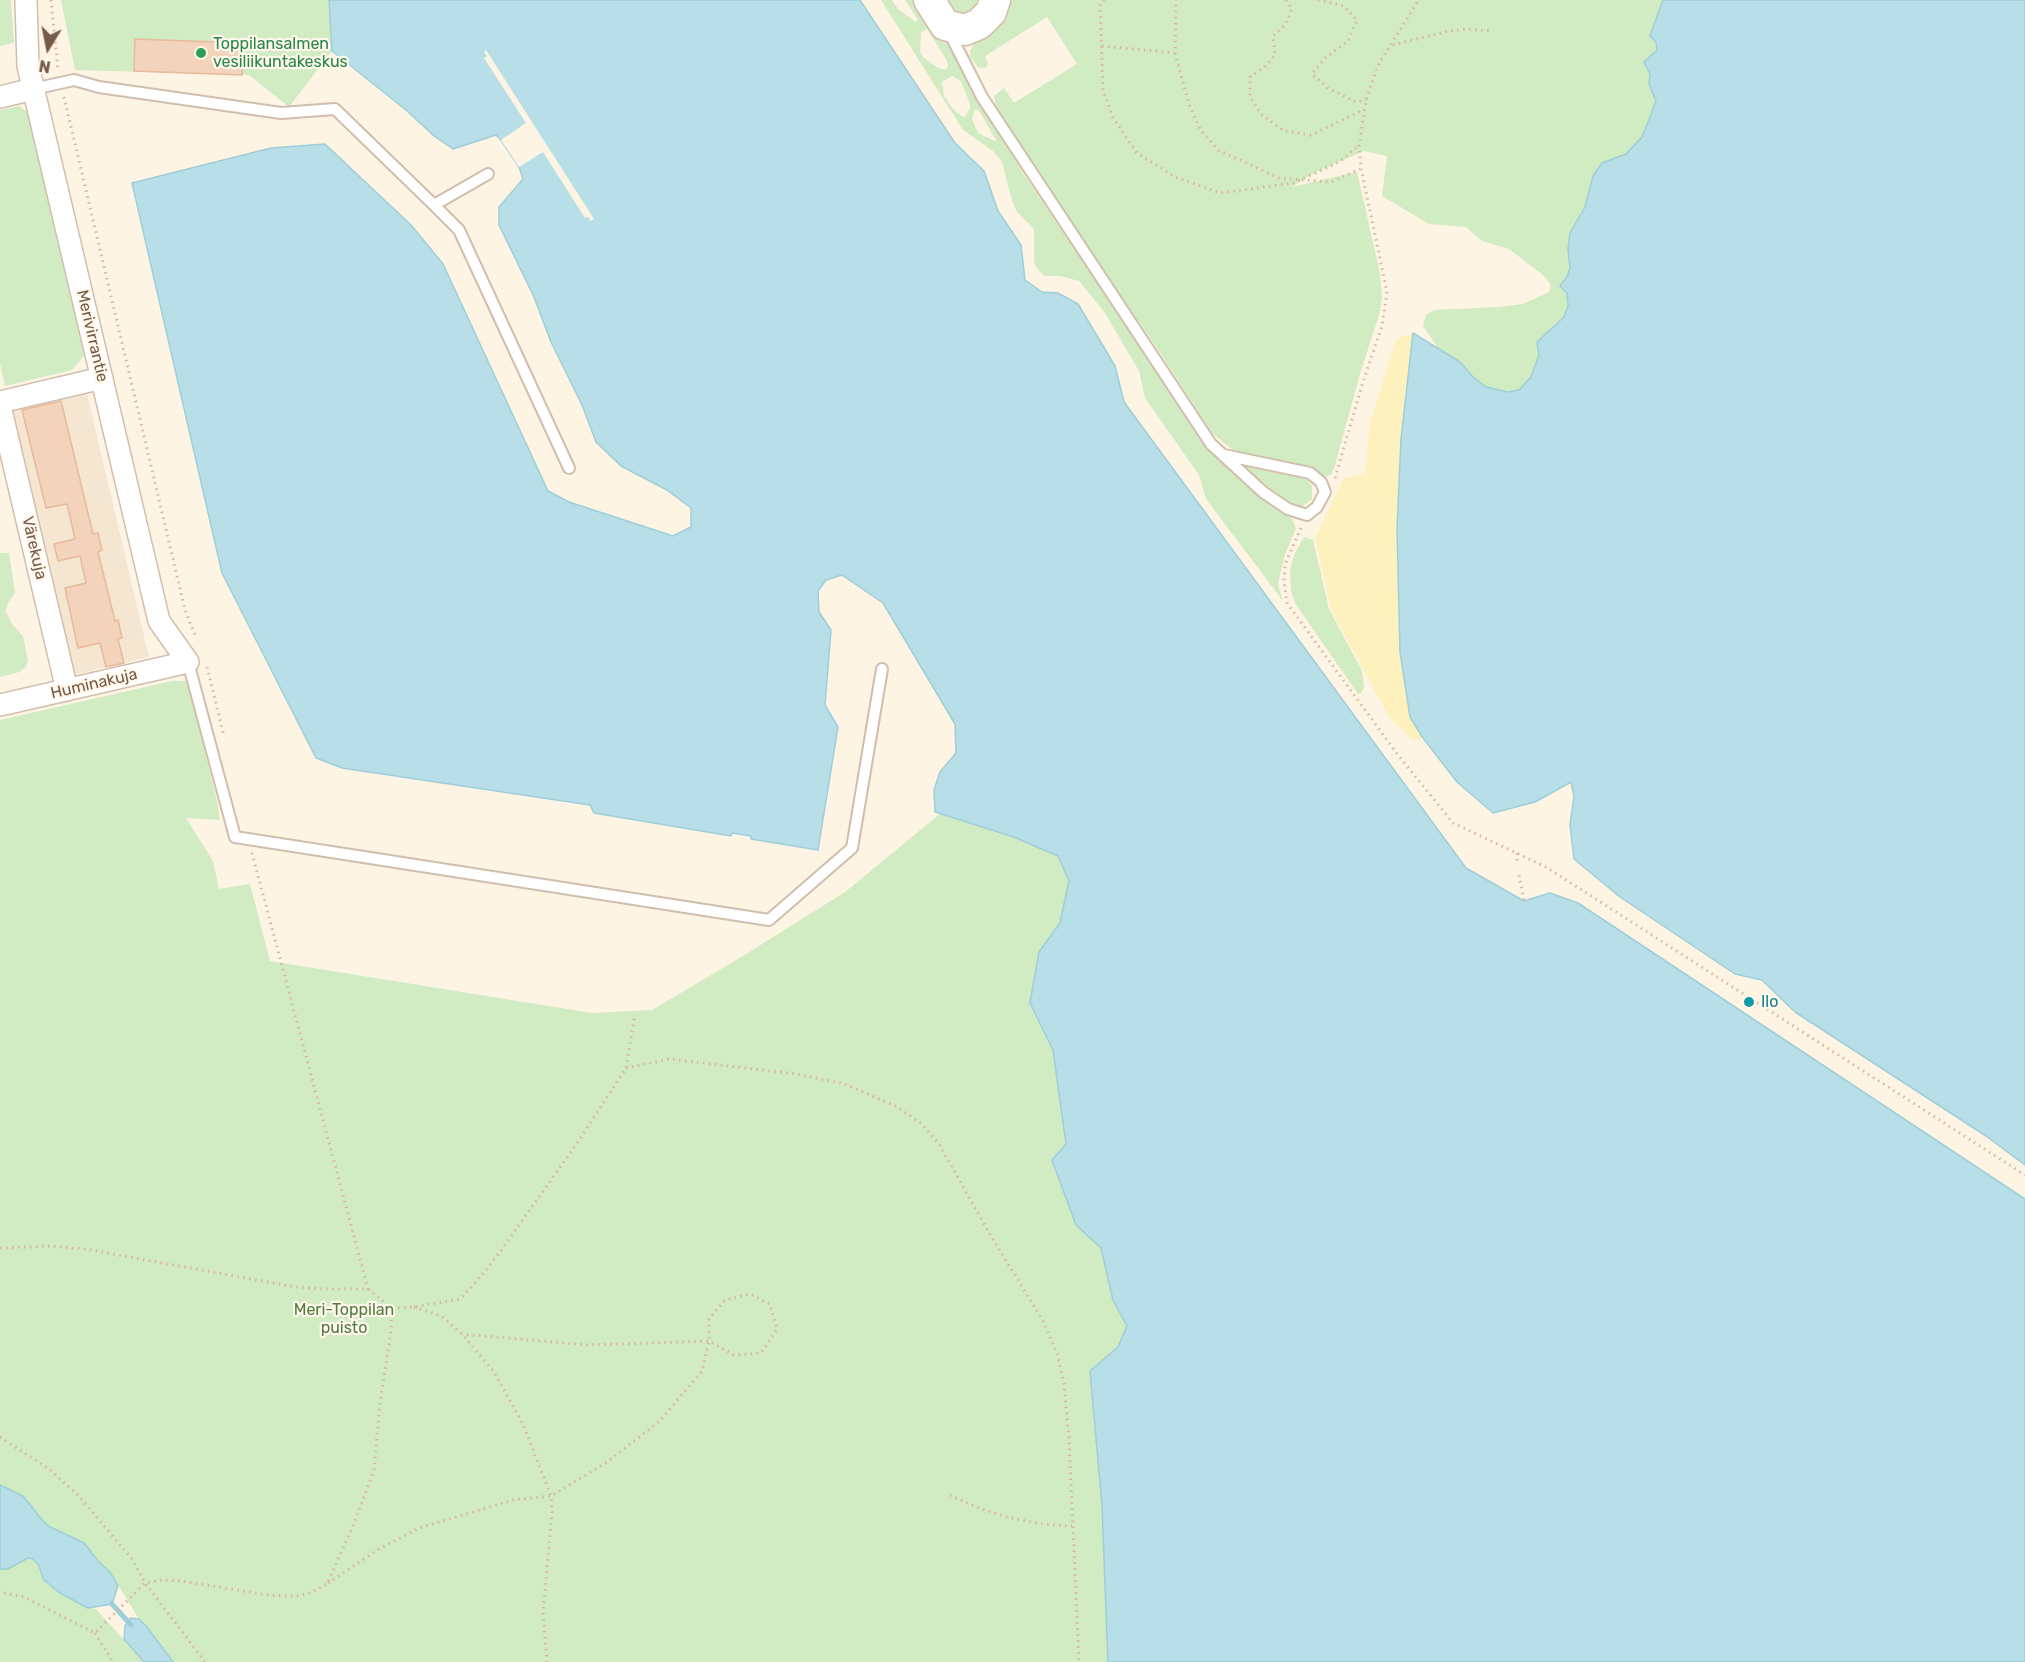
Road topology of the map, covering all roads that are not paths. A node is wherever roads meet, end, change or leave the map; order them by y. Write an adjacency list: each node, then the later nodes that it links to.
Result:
1 (26, 0): 5 (street, Merivirrantie)
2 (929, 0): 4 (street)
3 (995, 0): 4 (street)
4 (945, 25): 11 (lane)
5 (33, 89): 6 (street); 8 (lane); 9 (street, Merivirrantie)
6 (0, 97)
7 (488, 174): 8 (lane)
8 (434, 205): 12 (lane)
9 (102, 378): 10 (street); 13 (street, Merivirrantie)
10 (0, 404): 15 (street, Värekuja)
11 (1224, 455): 11 (lane)
12 (569, 468)
13 (188, 662): 14 (lane); 15 (street, Huminakuja)
14 (882, 669)
15 (67, 690): 16 (street, Huminakuja)
16 (0, 705)

